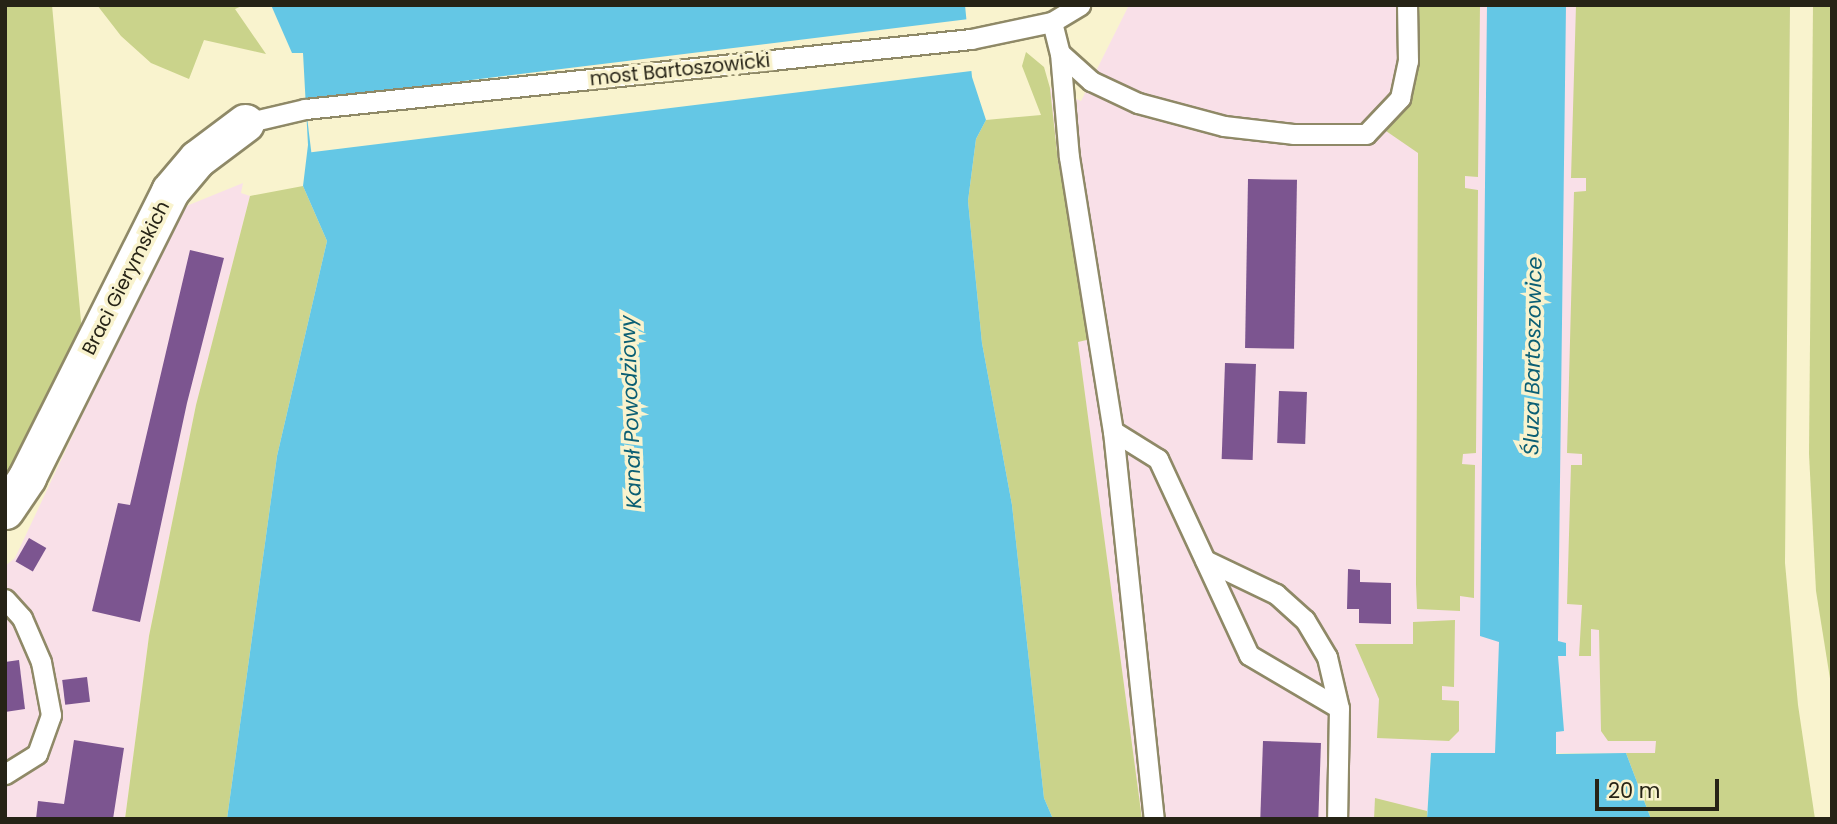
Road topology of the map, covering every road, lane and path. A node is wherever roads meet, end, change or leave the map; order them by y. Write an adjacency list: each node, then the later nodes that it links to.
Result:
1 (1080, 5): 3 (lane, most Bartoszowicki)
2 (1407, 5): 4 (lane)
3 (1052, 22): 4 (lane); 5 (lane, most Bartoszowicki)
4 (1060, 53): 7 (lane)
5 (305, 109): 6 (lane, Braci Gierymskich)
6 (245, 123): 8 (street, Braci Gierymskich)
7 (1113, 431): 9 (lane); 13 (lane)
8 (5, 510)
9 (1205, 560): 11 (lane); 11 (lane)
10 (5, 598): 12 (lane)
11 (1339, 708): 14 (lane)
12 (5, 774)
13 (1154, 819)
14 (1337, 819)

